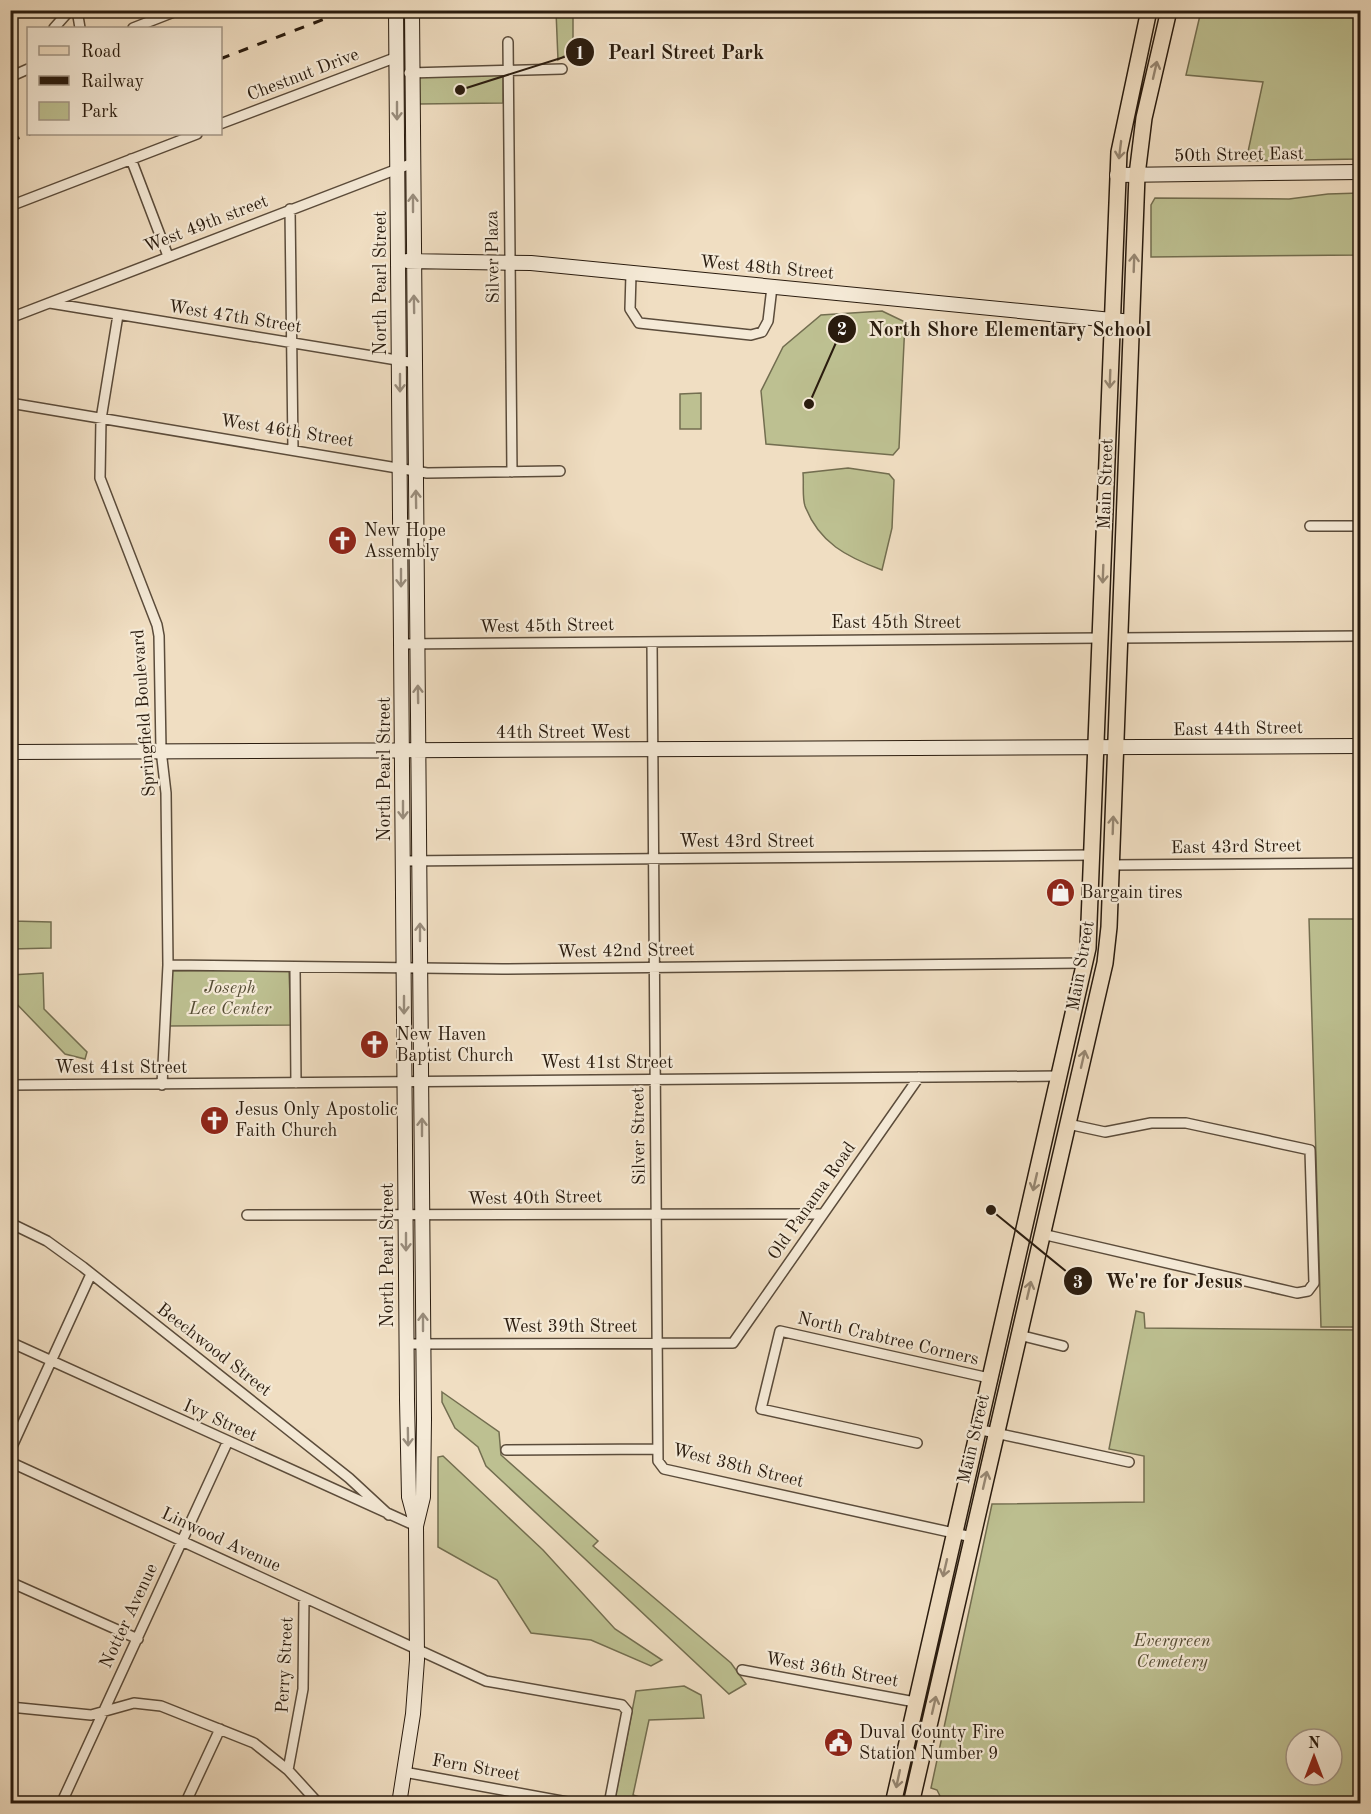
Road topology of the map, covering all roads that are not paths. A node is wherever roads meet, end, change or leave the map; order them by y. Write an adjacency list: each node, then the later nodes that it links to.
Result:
1 (70, 10): 8 (street)
2 (77, 10): 9 (street)
3 (179, 10): 10 (street)
4 (396, 10): 12 (street, North Pearl Street)
5 (412, 10): 17 (street, North Pearl Street)
6 (1149, 10): 25 (main road, Main Street, one-way to 25)
7 (1169, 10): 26 (main road, Main Street, one-way to 7)
8 (55, 27)
9 (80, 27)
10 (136, 27)
11 (508, 42): 15 (street, Silver Plaza)
12 (397, 57): 16 (street, North Pearl Street); 19 (street, Chestnut Drive)
13 (27, 68): 18 (street)
14 (562, 69): 15 (street)
15 (508, 70): 17 (street); 31 (street, Silver Plaza)
16 (397, 73): 17 (street); 23 (street, North Pearl Street, one-way to 23)
17 (413, 73): 22 (street, North Pearl Street)
18 (10, 77)
19 (222, 123)
20 (194, 135): 21 (street)
21 (131, 159): 27 (street); 29 (street)
22 (413, 163): 23 (street, West 49th street); 32 (street, North Pearl Street, one-way to 22)
23 (398, 167): 28 (street, West 49th street); 30 (street, North Pearl Street)
24 (1360, 172): 26 (street, 50th Street East)
25 (1118, 175): 26 (street, 50th Street East); 38 (main road, Main Street)
26 (1137, 175): 39 (main road, Main Street, one-way to 26)
27 (10, 206)
28 (291, 209): 29 (street, West 49th street); 40 (street)
29 (168, 256): 35 (street, West 49th street)
30 (399, 261): 32 (street, West 48th Street); 41 (street, North Pearl Street)
31 (509, 261): 32 (street, West 48th Street); 33 (street, West 48th Street); 49 (street, Silver Plaza)
32 (414, 262): 42 (street, North Pearl Street, one-way to 32)
33 (631, 274): 34 (street, West 48th Street); 34 (street)
34 (772, 287): 38 (street, West 48th Street)
35 (49, 303): 36 (street, West 47th Street); 37 (street, West 49th street)
36 (118, 315): 40 (street, West 47th Street); 44 (street, Springfield Boulevard)
37 (10, 318)
38 (1112, 320): 39 (street, West 48th Street); 53 (main road, Main Street, one-way to 53)
39 (1131, 322): 54 (main road, Main Street)
40 (292, 344): 41 (street, West 47th Street); 45 (street)
41 (399, 361): 42 (street, West 47th Street); 46 (street, North Pearl Street, one-way to 46)
42 (415, 363): 47 (street, North Pearl Street)
43 (10, 403): 44 (street, West 46th Street)
44 (101, 419): 45 (street, West 46th Street); 62 (street, Springfield Boulevard)
45 (293, 448): 46 (street, West 46th Street)
46 (400, 467): 47 (street, West 46th Street); 57 (street, North Pearl Street, one-way to 57)
47 (416, 470): 49 (street, West 46th Street); 58 (street, North Pearl Street, one-way to 47)
48 (560, 471): 49 (street, West 46th Street)
49 (512, 472)
50 (1310, 526): 51 (street)
51 (1360, 526)
52 (1360, 636): 54 (street)
53 (1100, 638): 55 (street, East 45th Street); 60 (main road, Main Street)
54 (1119, 638): 61 (main road, Main Street)
55 (693, 641): 56 (street, West 45th Street)
56 (652, 642): 58 (street, West 45th Street); 63 (street, Silver Street)
57 (402, 644): 58 (street, West 45th Street); 65 (street, North Pearl Street)
58 (418, 644): 66 (street, North Pearl Street, one-way to 58)
59 (1360, 746): 61 (street, East 44th Street)
60 (1096, 747): 61 (street, 44th Street West); 63 (street, 44th Street West); 67 (main road, Main Street)
61 (1115, 748): 72 (main road, Main Street, one-way to 61)
62 (161, 750): 64 (street, 44th Street West); 65 (street, 44th Street West); 74 (street, Springfield Boulevard)
63 (651, 750): 66 (street, 44th Street West); 68 (street, Silver Street)
64 (10, 752)
65 (402, 752): 66 (street, 44th Street West); 69 (street, North Pearl Street, one-way to 69)
66 (419, 752): 70 (street, North Pearl Street)
67 (1092, 855): 68 (street, West 43rd Street); 73 (main road, Main Street)
68 (653, 859): 70 (street, West 43rd Street); 76 (street, Silver Street)
69 (403, 861): 70 (street, West 43rd Street); 75 (street, North Pearl Street)
70 (420, 861): 78 (street, North Pearl Street, one-way to 70)
71 (1360, 863): 72 (street, East 43rd Street)
72 (1111, 865): 87 (main road, Main Street, one-way to 72)
73 (1085, 963): 76 (street, West 42nd Street); 79 (main road, Main Street)
74 (168, 965): 77 (street, West 42nd Street); 86 (street, Springfield Boulevard)
75 (404, 968): 77 (street, West 42nd Street); 78 (street, West 42nd Street); 82 (street, North Pearl Street, one-way to 82)
76 (654, 968): 78 (street, West 42nd Street); 81 (street, Silver Street)
77 (295, 969): 84 (street)
78 (420, 969): 83 (street, North Pearl Street)
79 (1060, 1076): 80 (street, West 41st Street); 88 (main road); 105 (main road, Main Street, one-way to 105)
80 (919, 1077): 81 (street, West 41st Street); 90 (street, Old Panama Road)
81 (654, 1079): 83 (street, West 41st Street); 89 (street, Silver Street)
82 (405, 1082): 83 (street, West 41st Street); 84 (street, West 41st Street); 92 (street, North Pearl Street)
83 (421, 1082): 93 (street, North Pearl Street, one-way to 83)
84 (296, 1083): 86 (street, West 41st Street)
85 (10, 1085): 86 (street, West 41st Street)
86 (162, 1085)
87 (1068, 1124): 88 (main road, Main Street); 95 (street)
88 (1048, 1208): 95 (main road, Main Street)
89 (656, 1213): 90 (street, West 40th Street); 93 (street, West 40th Street); 99 (street, Silver Street)
90 (823, 1214): 100 (street, Old Panama Road)
91 (248, 1215): 92 (street, West 40th Street)
92 (406, 1215): 93 (street, West 40th Street); 101 (street, North Pearl Street, one-way to 101)
93 (422, 1215): 102 (street, North Pearl Street, one-way to 93)
94 (10, 1223): 96 (street, Beechwood Street)
95 (1042, 1234): 97 (main road, Main Street, one-way to 95)
96 (91, 1274): 104 (street); 115 (street, Beechwood Street)
97 (1019, 1335): 103 (street); 107 (main road, Main Street)
98 (10, 1342): 104 (street, Ivy Street)
99 (658, 1343): 100 (street, West 39th Street); 102 (street, West 39th Street); 110 (street, Silver Street)
100 (733, 1343)
101 (407, 1344): 102 (street, West 39th Street); 116 (street, North Pearl Street, one-way to 116)
102 (423, 1344): 116 (street, North Pearl Street)
103 (1063, 1346)
104 (52, 1360): 108 (street, Ivy Street); 112 (street)
105 (989, 1378): 106 (main road, Main Street); 109 (street, North Crabtree Corners)
106 (977, 1429): 107 (street); 117 (main road, Main Street)
107 (995, 1433): 114 (street); 118 (main road, Main Street, one-way to 107)
108 (227, 1443): 115 (street, Ivy Street); 119 (street, Notter Avenue)
109 (917, 1443)
110 (657, 1449): 111 (street, West 38th Street); 117 (street, West 38th Street)
111 (506, 1450)
112 (10, 1451)
113 (10, 1462): 119 (street, Linwood Avenue)
114 (1129, 1462)
115 (389, 1515): 116 (street, Ivy Street)
116 (416, 1526): 123 (street, North Pearl Street)
117 (953, 1533): 118 (street, West 38th Street); 125 (main road, Main Street, one-way to 125)
118 (972, 1537): 140 (main road, Main Street, one-way to 118)
119 (182, 1540): 121 (street, Linwood Avenue); 122 (street, Notter Avenue)
120 (10, 1582): 122 (street)
121 (304, 1598): 123 (street, Linwood Avenue); 129 (street, Perry Street)
122 (138, 1639): 127 (street, Notter Avenue)
123 (417, 1649): 130 (street, North Pearl Street); 138 (street)
124 (742, 1670): 125 (street, West 36th Street)
125 (915, 1702): 139 (main road, Main Street, one-way to 139)
126 (10, 1707): 127 (street)
127 (103, 1712): 128 (street); 132 (street, Notter Avenue)
128 (220, 1729): 129 (street); 133 (street)
129 (288, 1770): 131 (street)
130 (404, 1772): 136 (street, North Pearl Street); 137 (street, Fern Street)
131 (309, 1792): 134 (street); 135 (street)
132 (61, 1803)
133 (185, 1803)
134 (304, 1803)
135 (319, 1803)
136 (399, 1803)
137 (578, 1803)
138 (609, 1803)
139 (892, 1803)
140 (911, 1803)

